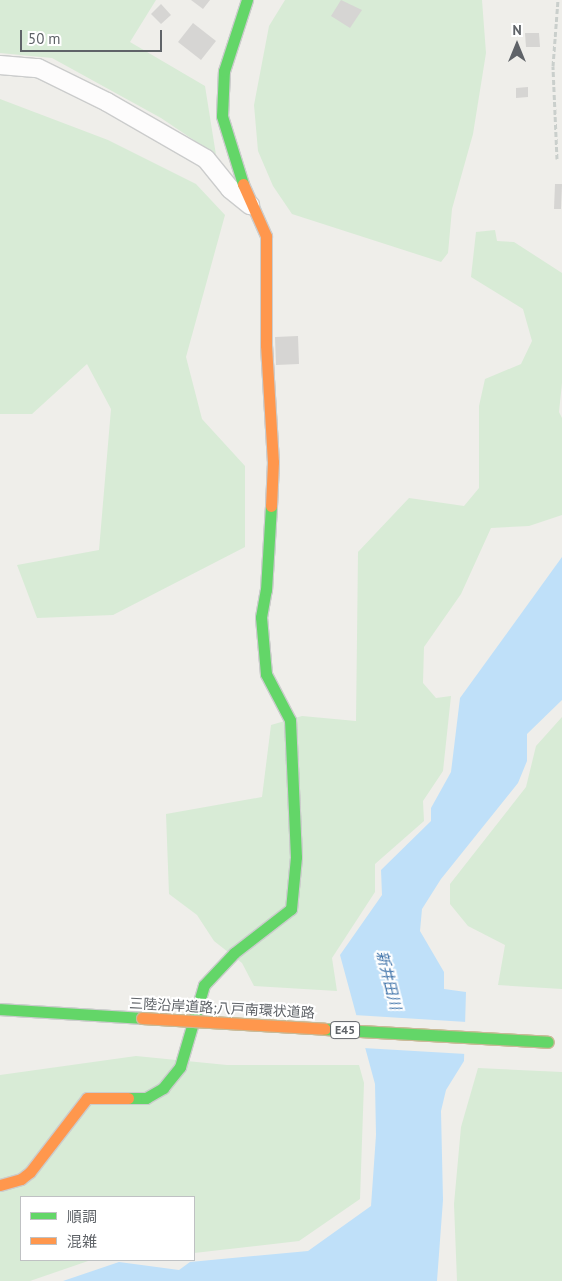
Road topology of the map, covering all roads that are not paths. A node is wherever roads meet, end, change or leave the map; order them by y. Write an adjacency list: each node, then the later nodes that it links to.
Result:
1 (247, 0): 3 (main road)
2 (0, 65): 3 (street)
3 (250, 205): 6 (main road)
4 (0, 1010): 5 (main road, 三陸沿岸道路;八戸南環状道路 / E45, bridge)
5 (562, 1043)
6 (0, 1185)

